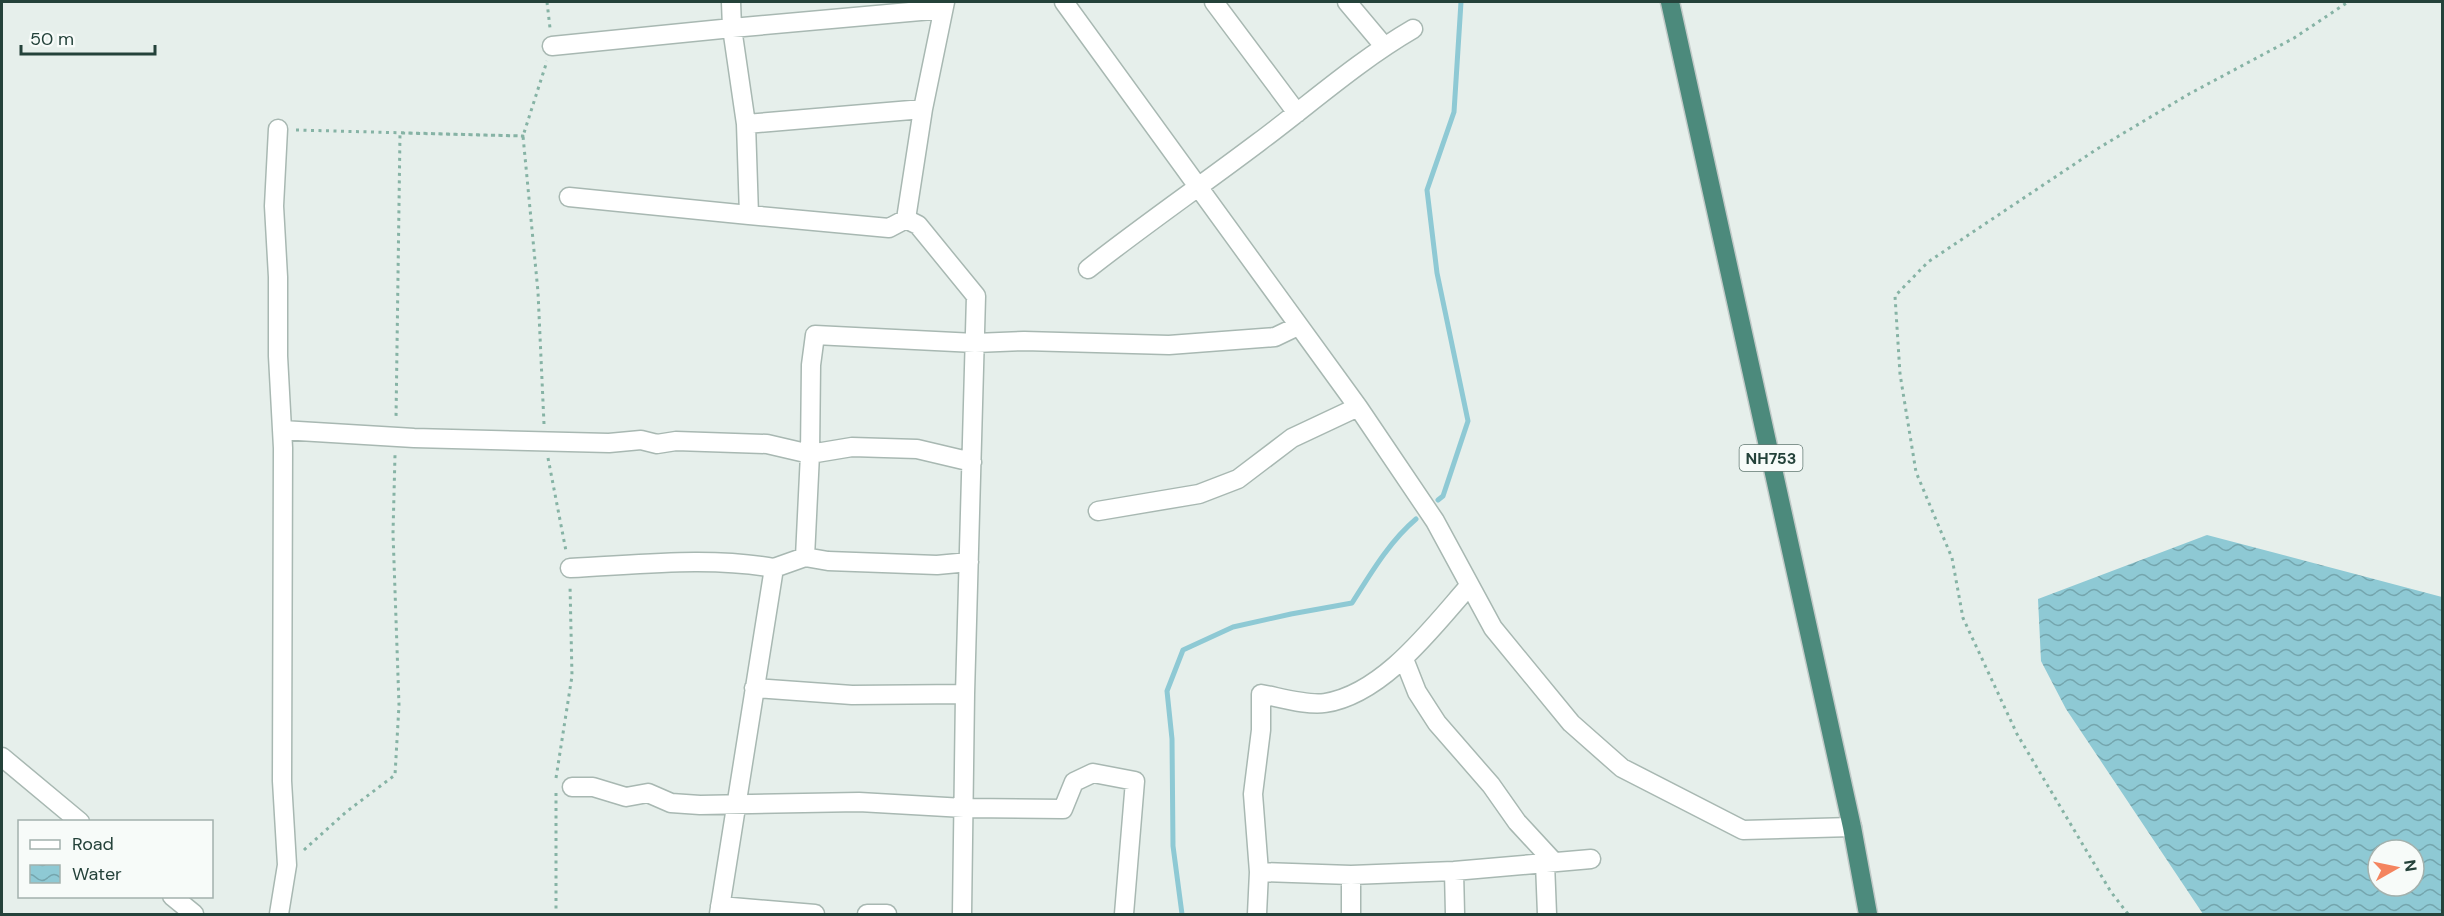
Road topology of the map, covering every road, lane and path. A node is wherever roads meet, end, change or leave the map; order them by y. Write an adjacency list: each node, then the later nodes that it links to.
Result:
1 (731, 2): 8 (street)
2 (1064, 2): 16 (street)
3 (1214, 2): 13 (street)
4 (1347, 2): 11 (street)
5 (1670, 2): 42 (highway, NH753)
6 (2348, 2): 63 (path)
7 (944, 5): 8 (street); 12 (street)
8 (732, 28): 10 (street); 14 (street)
9 (1413, 29): 11 (street)
10 (552, 46)
11 (1384, 46): 13 (street)
12 (923, 109): 14 (street); 19 (street)
13 (1297, 113): 16 (street)
14 (746, 124): 18 (street)
15 (278, 129): 24 (street); 25 (path)
16 (1198, 187): 20 (street); 21 (street)
17 (569, 197): 18 (street)
18 (749, 215): 19 (street)
19 (906, 219): 22 (street)
20 (1088, 269)
21 (1298, 326): 22 (street); 23 (street)
22 (975, 343): 26 (street); 27 (street)
23 (1358, 407): 28 (street); 33 (street)
24 (282, 430): 25 (street); 45 (street)
25 (395, 437): 26 (street); 45 (path)
26 (810, 454): 27 (street); 29 (street)
27 (972, 462): 30 (street)
28 (1098, 511)
29 (805, 557): 30 (street); 32 (street)
30 (969, 562): 36 (street)
31 (570, 568): 32 (street)
32 (774, 568): 35 (street)
33 (1469, 586): 34 (street); 42 (street)
34 (1404, 659): 44 (street); 47 (street)
35 (754, 688): 36 (street); 39 (street)
36 (965, 694): 40 (street)
37 (2, 757): 41 (street)
38 (572, 787): 39 (street)
39 (737, 806): 40 (street); 50 (street)
40 (964, 808): 56 (street); 57 (street)
41 (78, 820)
42 (1852, 827): 62 (highway, NH753)
43 (1591, 859): 44 (street)
44 (1550, 862): 46 (street); 61 (street)
45 (287, 865): 52 (street)
46 (1454, 871): 48 (street); 60 (street)
47 (1259, 872): 48 (street); 58 (street)
48 (1351, 875): 59 (street)
49 (173, 898): 51 (street)
50 (719, 910): 53 (street)
51 (194, 915)
52 (279, 915)
53 (815, 915)
54 (867, 915): 55 (street)
55 (887, 915)
56 (962, 915)
57 (1124, 915)
58 (1257, 915)
59 (1351, 915)
60 (1455, 915)
61 (1547, 915)
62 (1868, 915)
63 (2128, 915)

